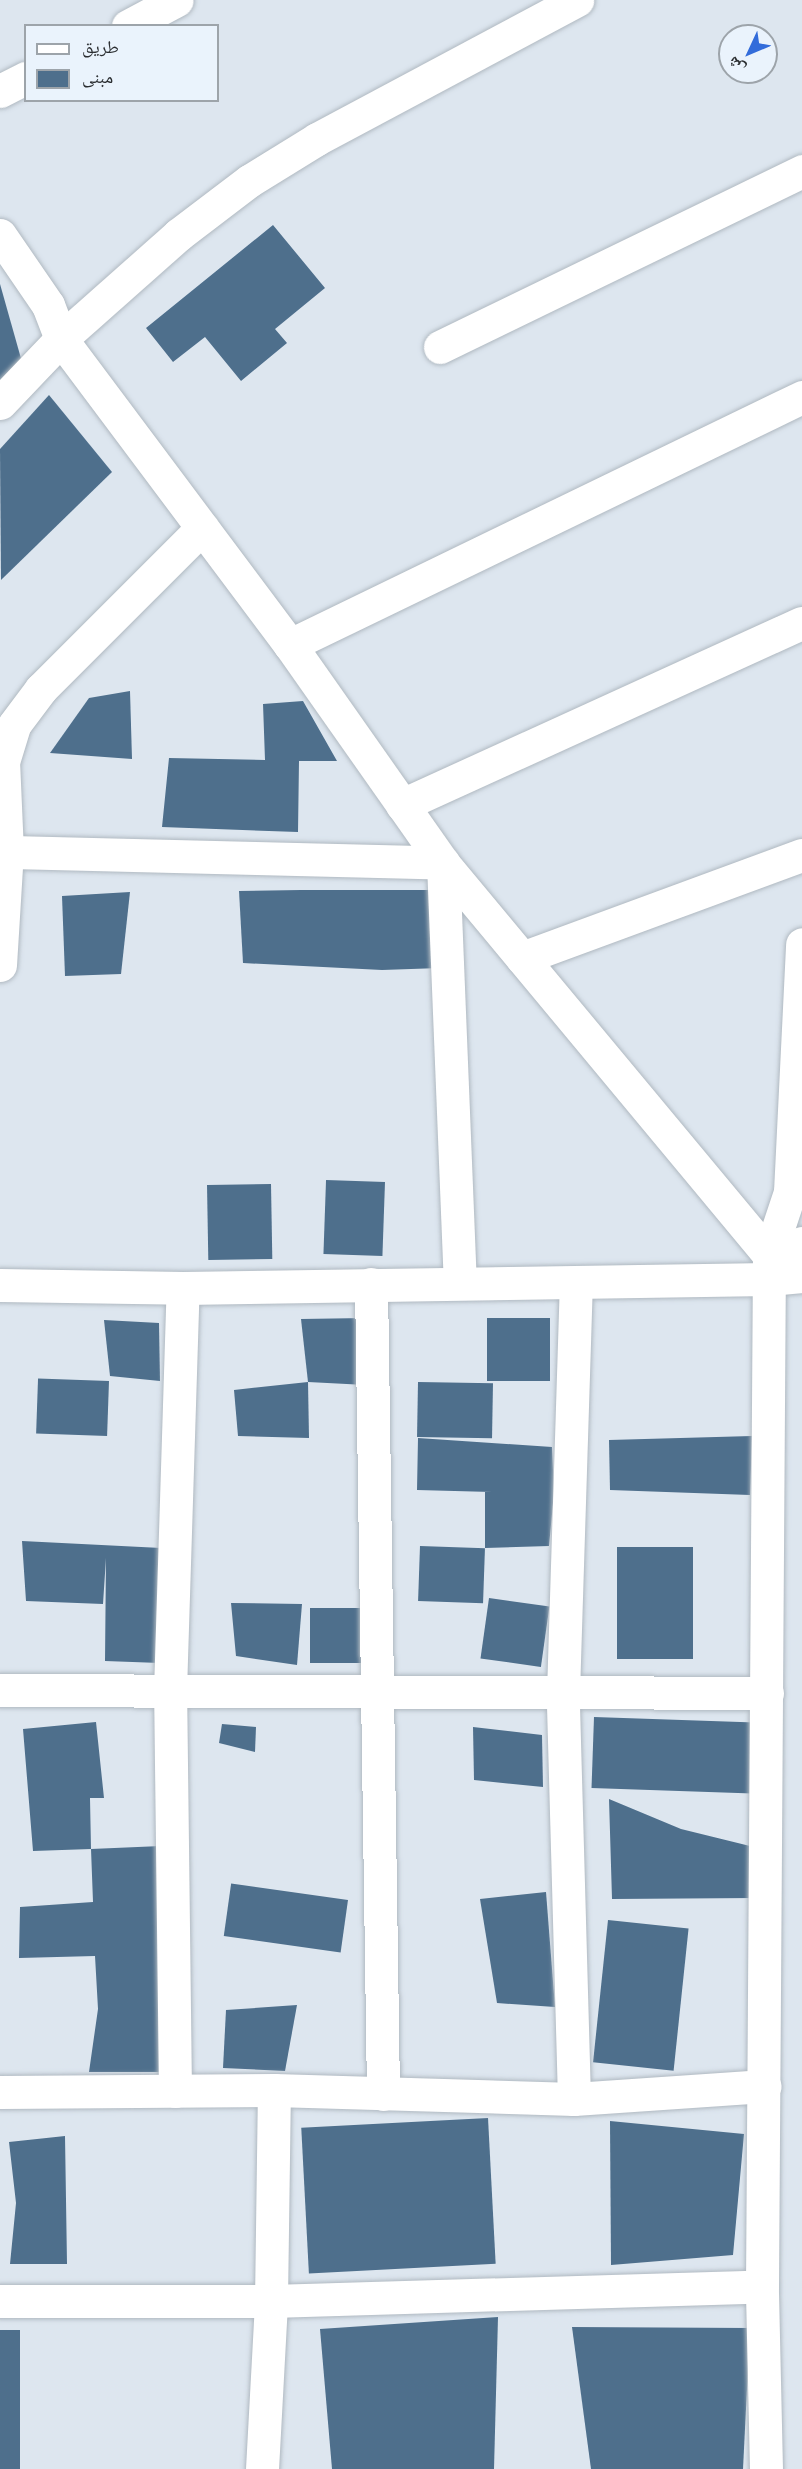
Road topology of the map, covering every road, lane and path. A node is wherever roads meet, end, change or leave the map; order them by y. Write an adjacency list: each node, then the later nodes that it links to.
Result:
1 (177, 0): 3 (street)
2 (562, 3): 8 (street)
3 (132, 24)
4 (24, 79): 5 (street)
5 (0, 91)
6 (802, 171): 9 (street)
7 (0, 236): 8 (street)
8 (61, 339): 11 (street); 12 (street)
9 (440, 347)
10 (802, 397): 14 (street)
11 (0, 403)
12 (202, 528): 14 (street); 16 (street)
13 (802, 623): 15 (street)
14 (290, 645): 15 (street)
15 (402, 805): 18 (street)
16 (7, 852): 18 (street); 21 (street)
17 (802, 855): 20 (street)
18 (443, 863): 20 (street); 26 (street)
19 (802, 944): 23 (street)
20 (522, 958): 23 (street)
21 (0, 965)
22 (802, 1243): 23 (street)
23 (769, 1267): 24 (street); 25 (street); 34 (street)
24 (802, 1276)
25 (576, 1282): 26 (street); 33 (street)
26 (460, 1283): 27 (street)
27 (371, 1284): 29 (street); 32 (street)
28 (0, 1286): 29 (street)
29 (183, 1288): 31 (street)
30 (0, 1690): 31 (street)
31 (170, 1691): 32 (street); 37 (street)
32 (377, 1692): 33 (street); 39 (street)
33 (563, 1693): 34 (street); 40 (street)
34 (767, 1693): 35 (street)
35 (765, 2086): 40 (street); 41 (street)
36 (274, 2090): 37 (street); 39 (street); 43 (street)
37 (175, 2091): 38 (street)
38 (0, 2092)
39 (383, 2094): 40 (street)
40 (574, 2099)
41 (762, 2286): 43 (street); 45 (street)
42 (0, 2301): 43 (street)
43 (271, 2301): 44 (street)
44 (262, 2469)
45 (766, 2469)

